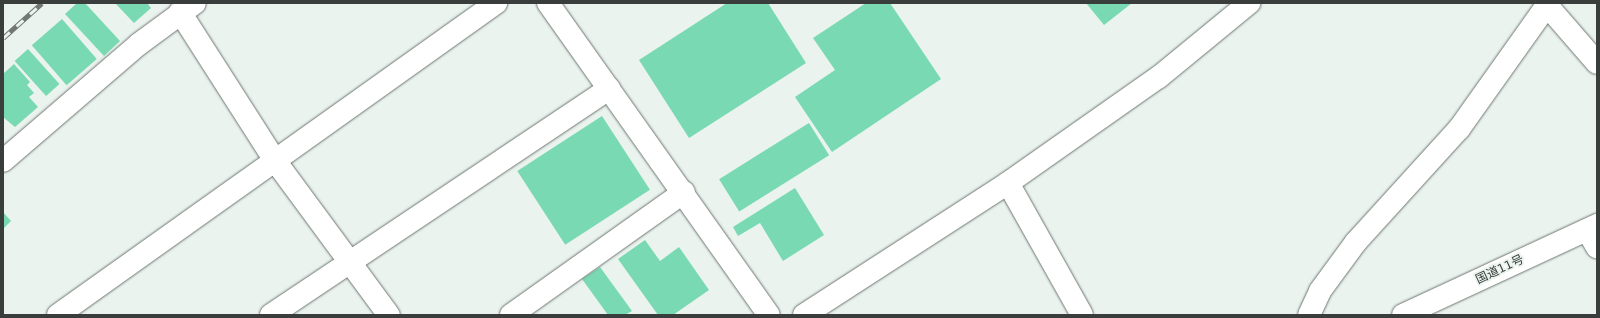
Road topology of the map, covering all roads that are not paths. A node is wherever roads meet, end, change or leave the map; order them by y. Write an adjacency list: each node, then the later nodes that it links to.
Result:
1 (496, 3): 9 (main road)
2 (548, 3): 7 (main road)
3 (1249, 3): 10 (main road)
4 (1546, 4): 6 (main road); 21 (main road)
5 (187, 8): 8 (main road); 9 (main road)
6 (1597, 63)
7 (609, 89): 11 (main road); 13 (main road)
8 (3, 161)
9 (276, 162): 13 (main road); 14 (main road)
10 (1008, 183): 19 (main road); 20 (main road)
11 (684, 192): 17 (main road); 18 (main road)
12 (1594, 234): 22 (main road, 国道11号)
13 (349, 263): 15 (main road); 16 (main road)
14 (58, 315)
15 (271, 315)
16 (389, 315)
17 (511, 315)
18 (770, 315)
19 (804, 315)
20 (1082, 315)
21 (1309, 315)
22 (1404, 315)

